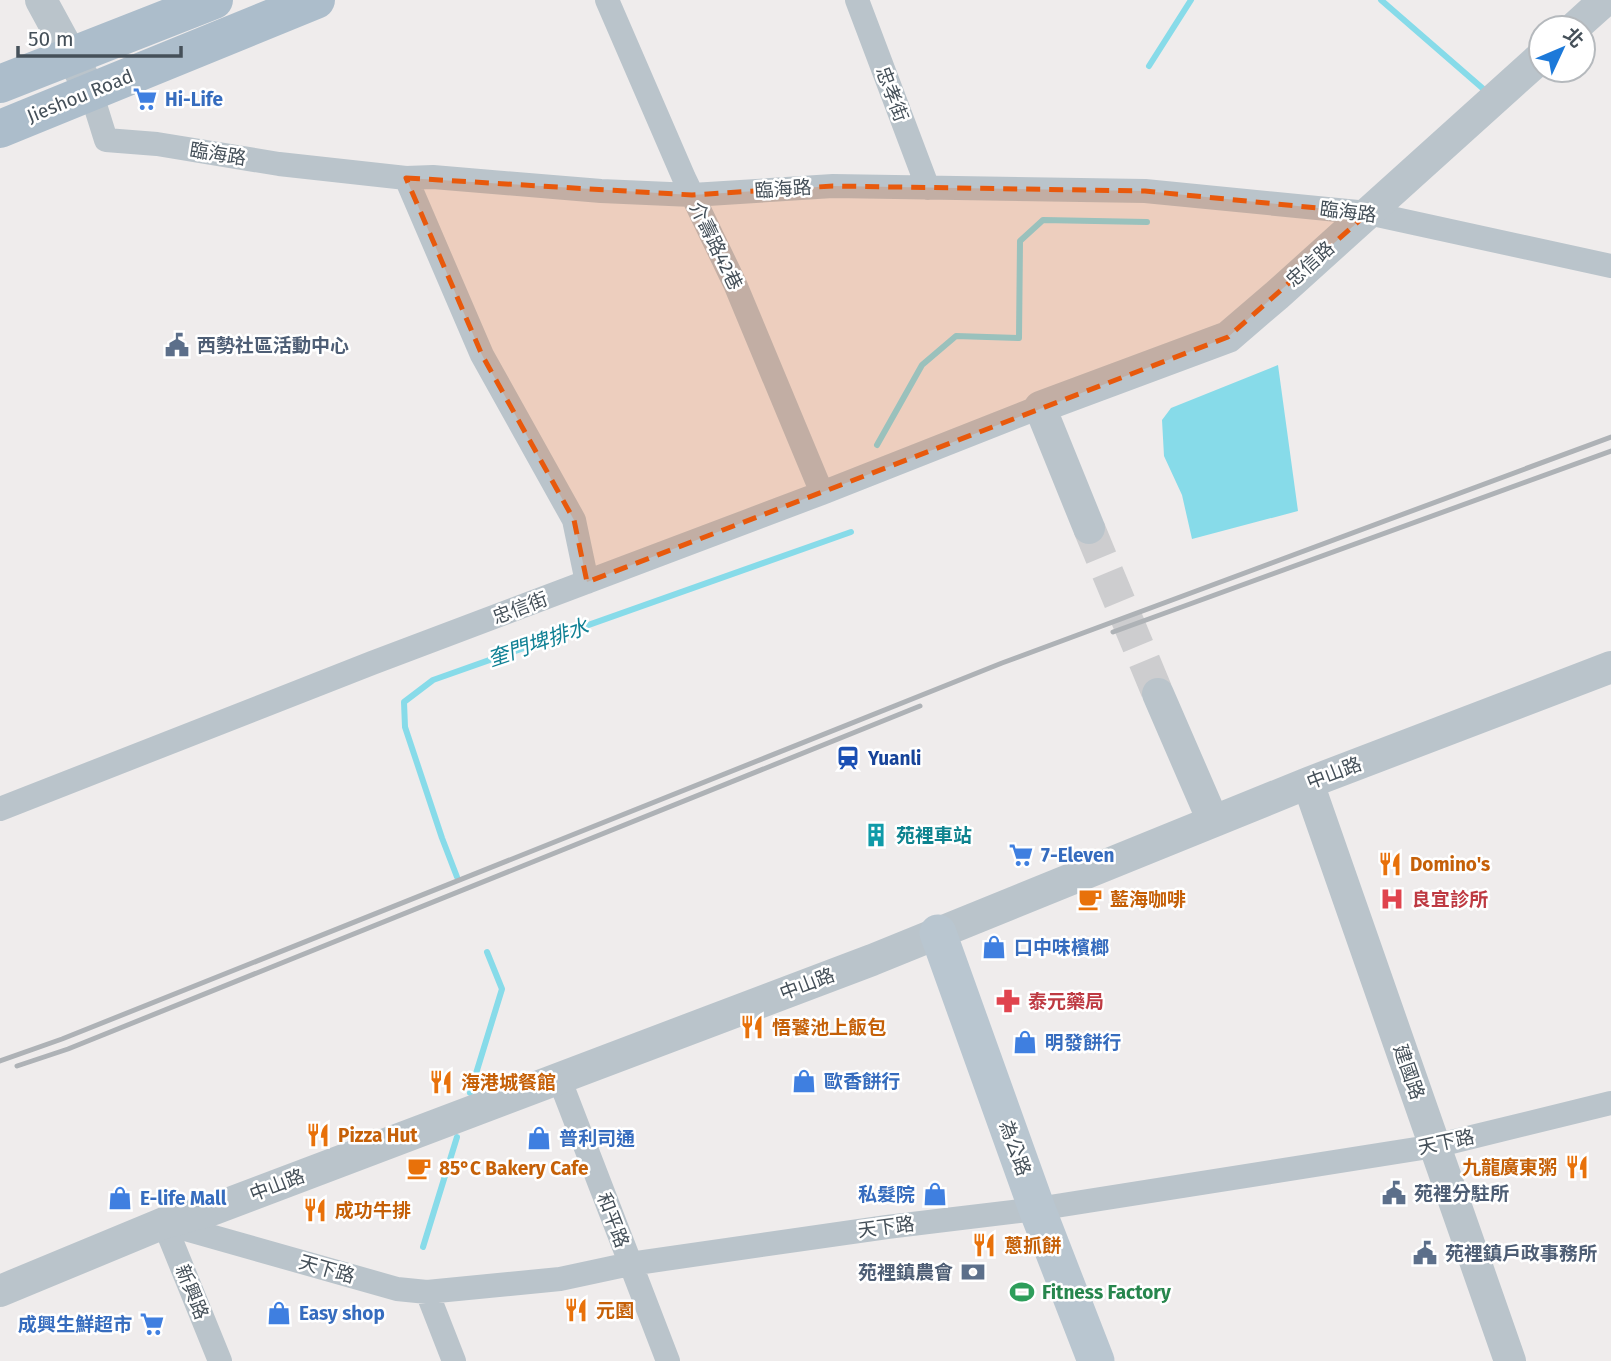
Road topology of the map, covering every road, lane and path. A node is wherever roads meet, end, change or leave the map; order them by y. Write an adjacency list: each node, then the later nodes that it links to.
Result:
1 (41, 0): 8 (street, 臨海路)
2 (214, 0): 8 (main road, Jieshou Road)
3 (316, 0): 11 (main road, Jieshou Road)
4 (607, 0): 15 (street, 介壽路42巷)
5 (857, 0): 14 (street, 忠孝街)
6 (1605, 0): 7 (street)
7 (1590, 14)
8 (72, 56): 10 (main road, Jieshou Road); 11 (street, 臨海路)
9 (1527, 70): 16 (street, 忠信路)
10 (0, 84)
11 (91, 92): 12 (main road, Jieshou Road); 13 (street, 臨海路)
12 (0, 129)
13 (406, 178): 15 (street, 臨海路); 21 (street)
14 (928, 188): 15 (street, 臨海路); 16 (street, 臨海路)
15 (692, 195): 19 (street, 介壽路42巷)
16 (1368, 213): 17 (street, 臨海路); 18 (street, 忠信路)
17 (1611, 266)
18 (1040, 407): 19 (street, 忠信街); 20 (street)
19 (822, 493): 21 (street, 忠信街)
20 (1089, 528)
21 (587, 582): 25 (street, 忠信街)
22 (1611, 667): 24 (street, 中山路)
23 (1158, 694): 26 (street)
24 (1308, 783): 26 (street, 中山路); 30 (street, 建國路)
25 (0, 809)
26 (1213, 821): 27 (street, 中山路)
27 (938, 933): 28 (street, 中山路); 31 (main road, 為公路)
28 (559, 1079): 32 (street, 中山路); 33 (street, 和平路)
29 (1611, 1103): 30 (street, 天下路)
30 (1435, 1146): 31 (street, 天下路); 40 (street, 建國路)
31 (1037, 1209): 33 (street, 天下路); 39 (main road, 為公路)
32 (164, 1223): 34 (street, 中山路); 35 (street, 天下路); 36 (street, 新興路)
33 (630, 1264): 35 (street, 天下路); 38 (street, 和平路)
34 (0, 1291)
35 (427, 1292): 37 (street)
36 (220, 1361)
37 (454, 1361)
38 (668, 1361)
39 (1096, 1361)
40 (1510, 1361)

